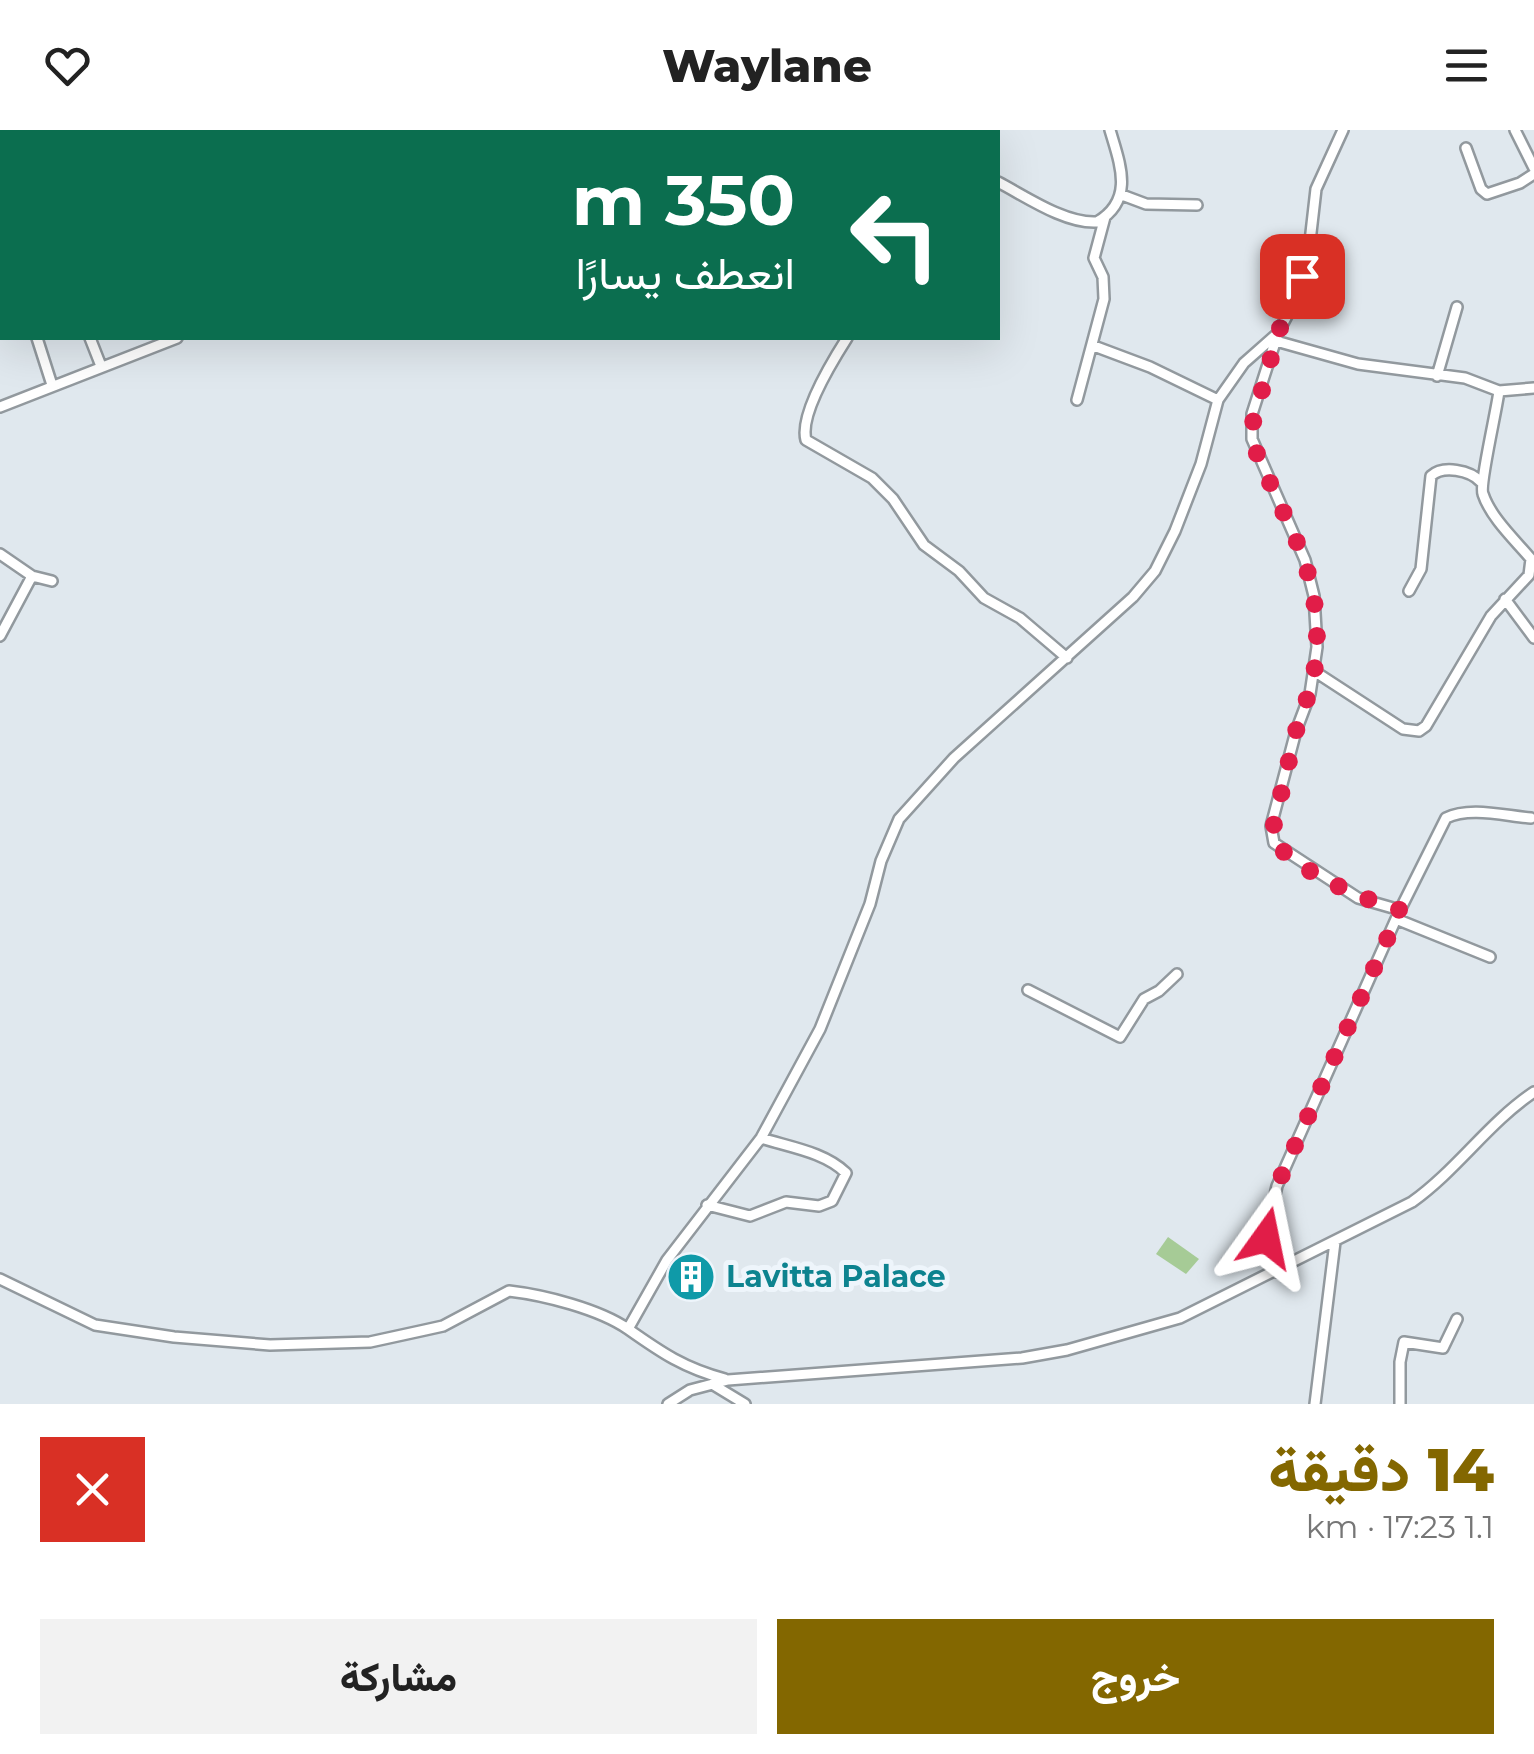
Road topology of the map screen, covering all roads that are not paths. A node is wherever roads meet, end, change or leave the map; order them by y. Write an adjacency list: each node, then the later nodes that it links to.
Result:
1 (1110, 130): 7 (street)
2 (1343, 130): 11 (street)
3 (1515, 130): 5 (street)
4 (1466, 148): 5 (street)
5 (1534, 171)
6 (1000, 183): 9 (street)
7 (1122, 195): 8 (street); 9 (street)
8 (1197, 205)
9 (1105, 217): 16 (street)
10 (1457, 308): 18 (street)
11 (1277, 337): 18 (street); 23 (street); 34 (street)
12 (37, 340): 19 (street)
13 (91, 340): 17 (street)
14 (172, 340): 17 (street)
15 (846, 340): 33 (street)
16 (1094, 346): 22 (street); 23 (street)
17 (101, 366): 19 (street)
18 (1438, 376): 21 (street)
19 (52, 385): 24 (street)
20 (1534, 388): 21 (street)
21 (1499, 391): 25 (street)
22 (1078, 400)
23 (1218, 400): 33 (street)
24 (0, 408)
25 (1480, 482): 29 (street); 30 (street)
26 (0, 554): 27 (street)
27 (32, 576): 28 (street); 31 (street)
28 (52, 581)
29 (1409, 590)
30 (1505, 599): 32 (street); 34 (street)
31 (0, 636)
32 (1534, 638)
33 (1067, 658): 41 (street)
34 (1314, 670): 36 (street)
35 (1531, 818): 36 (street)
36 (1398, 914): 37 (street); 44 (street)
37 (1490, 957)
38 (1177, 974): 39 (street)
39 (1028, 990)
40 (1534, 1092): 43 (street)
41 (760, 1138): 42 (street); 42 (street)
42 (708, 1205): 47 (street)
43 (1335, 1242): 44 (street); 52 (street)
44 (1276, 1272): 48 (street)
45 (0, 1279): 47 (street)
46 (1457, 1319): 53 (street)
47 (628, 1329): 48 (street)
48 (728, 1380): 49 (street)
49 (712, 1384): 50 (street); 51 (street)
50 (668, 1404)
51 (746, 1404)
52 (1315, 1404)
53 (1400, 1404)

